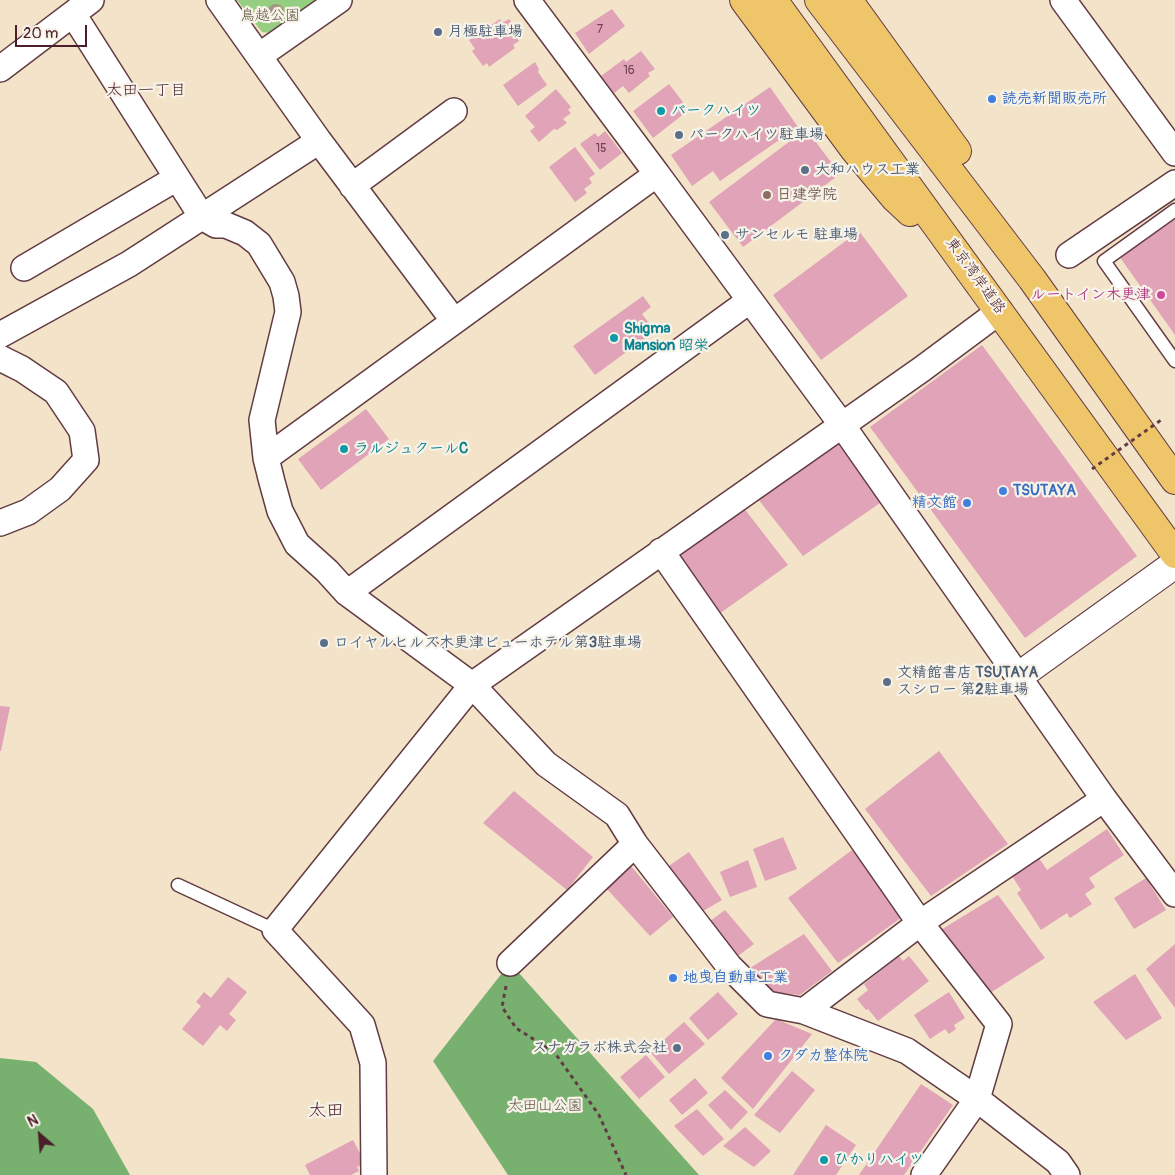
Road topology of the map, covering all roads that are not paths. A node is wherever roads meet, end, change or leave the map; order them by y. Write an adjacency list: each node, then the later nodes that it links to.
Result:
1 (219, 0): 10 (street)
2 (339, 0): 10 (street)
3 (527, 0): 15 (street)
4 (744, 0): 23 (highway)
5 (773, 0): 23 (highway, 東京湾岸道路)
6 (819, 0): 24 (highway)
7 (848, 0): 24 (highway)
8 (1063, 0): 14 (street)
9 (82, 7): 11 (street); 16 (street)
10 (259, 56): 13 (street)
11 (0, 69)
12 (454, 111): 18 (street)
13 (319, 141): 18 (street); 20 (street)
14 (1175, 153)
15 (656, 174): 25 (street); 27 (street)
16 (177, 178): 20 (street); 22 (street)
17 (1175, 183): 21 (street)
18 (352, 186): 27 (street)
19 (1175, 210): 30 (lane)
20 (202, 217): 28 (street); 32 (street)
21 (1069, 256)
22 (24, 268)
23 (970, 271): 26 (highway, 東京湾岸道路)
24 (1032, 279): 33 (highway)
25 (749, 301): 31 (street); 38 (street)
26 (1000, 311): 31 (street); 36 (highway, 東京湾岸道路)
27 (454, 322): 32 (street)
28 (0, 336)
29 (0, 358): 34 (street)
30 (1175, 361)
31 (842, 425): 35 (street); 39 (street)
32 (266, 458): 38 (street)
33 (1175, 480)
34 (0, 524)
35 (661, 551): 40 (street); 45 (street)
36 (1175, 554)
37 (1175, 564): 39 (street)
38 (347, 593): 40 (street)
39 (1019, 676): 41 (street)
40 (472, 685): 42 (street); 46 (street)
41 (1104, 799): 44 (street); 45 (street)
42 (635, 844): 47 (street); 48 (street)
43 (178, 885): 46 (lane)
44 (1175, 894)
45 (920, 923): 48 (street); 49 (street)
46 (275, 930): 50 (street)
47 (510, 964)
48 (804, 1011): 49 (street)
49 (977, 1099): 51 (street); 52 (street)
50 (374, 1175)
51 (924, 1175)
52 (1067, 1175)

